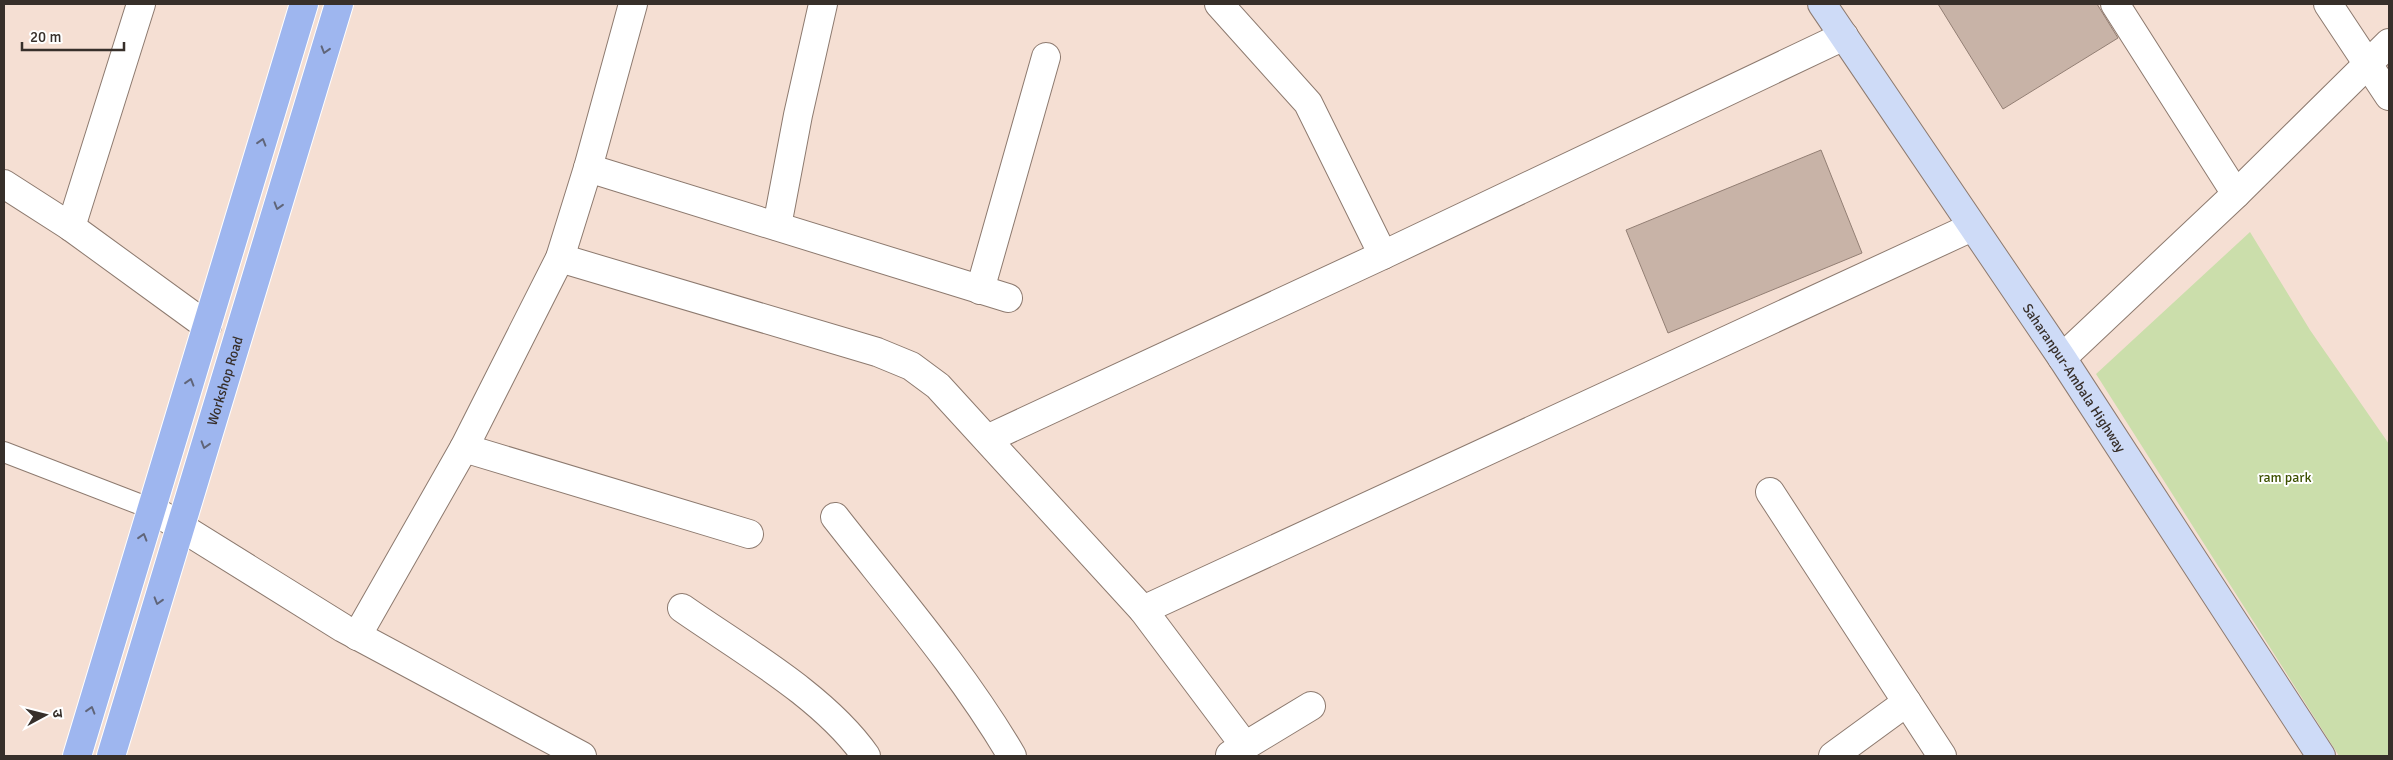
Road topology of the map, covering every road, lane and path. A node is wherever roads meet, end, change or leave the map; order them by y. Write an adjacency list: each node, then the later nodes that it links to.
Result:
1 (142, 4): 19 (street)
2 (304, 4): 25 (main road, one-way to 2)
3 (339, 4): 33 (main road, Workshop Road, one-way to 33)
4 (633, 4): 15 (street)
5 (823, 4): 18 (street)
6 (1219, 4): 21 (street)
7 (1822, 4): 10 (main road, Saharanpur-Ambala Highway)
8 (2115, 4): 17 (street)
9 (2328, 4): 13 (street)
10 (1844, 36): 20 (main road, Saharanpur-Ambala Highway); 21 (street)
11 (2389, 43): 13 (street)
12 (1046, 57): 23 (street)
13 (2369, 65): 14 (street); 17 (street)
14 (2389, 96)
15 (588, 168): 18 (street); 22 (street)
16 (4, 184): 19 (street)
17 (2236, 194): 26 (street)
18 (777, 226): 23 (street)
19 (72, 227): 25 (street)
20 (1972, 227): 26 (main road, Saharanpur-Ambala Highway); 36 (street)
21 (1382, 255): 27 (street)
22 (560, 258): 27 (street); 28 (street)
23 (980, 290): 24 (street)
24 (1008, 298)
25 (206, 326): 31 (main road, one-way to 25)
26 (2062, 358): 48 (main road, Saharanpur-Ambala Highway)
27 (987, 439): 36 (street)
28 (464, 448): 34 (street); 37 (street)
29 (4, 452): 31 (lane)
30 (1770, 492): 38 (street)
31 (152, 508): 33 (street); 41 (main road, one-way to 31)
32 (835, 517): 45 (street)
33 (180, 526): 37 (street); 42 (main road, Workshop Road, one-way to 42)
34 (749, 534)
35 (682, 608): 44 (street)
36 (1143, 610): 40 (street)
37 (357, 636): 43 (street)
38 (1907, 702): 46 (street); 47 (street)
39 (1311, 706): 40 (street)
40 (1237, 751)
41 (77, 756)
42 (111, 756)
43 (582, 756)
44 (866, 756)
45 (1012, 756)
46 (1833, 756)
47 (1942, 756)
48 (2321, 756)

